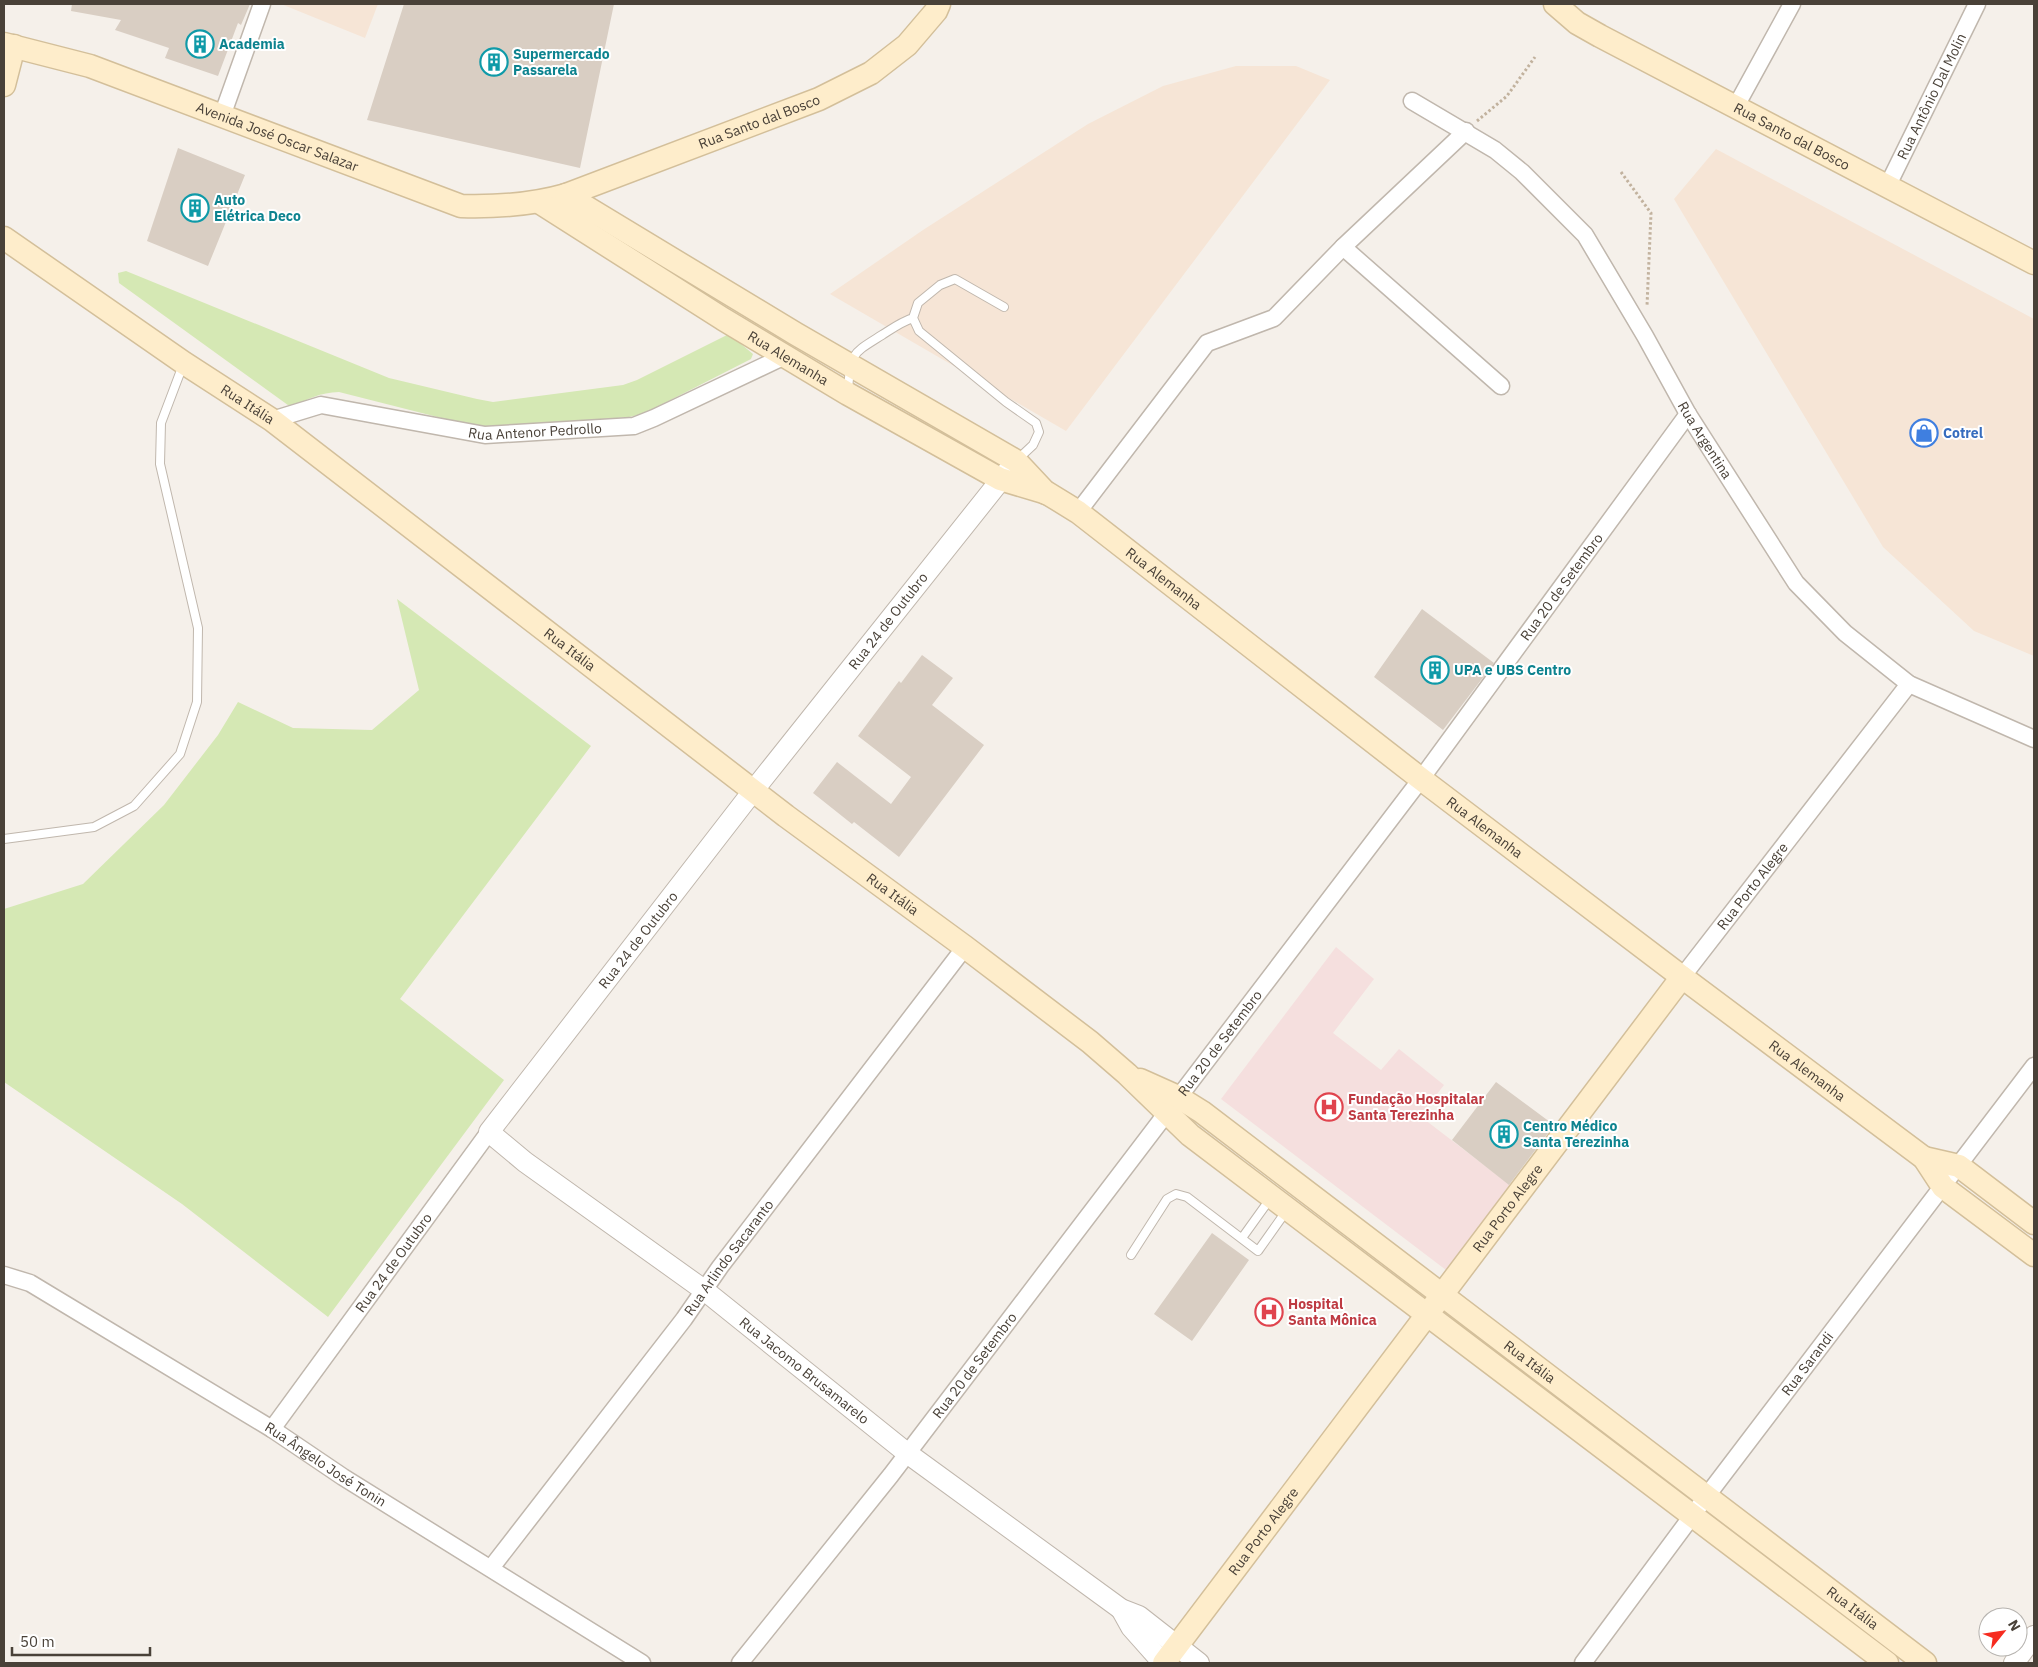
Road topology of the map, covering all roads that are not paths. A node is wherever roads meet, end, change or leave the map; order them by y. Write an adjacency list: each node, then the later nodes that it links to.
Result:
1 (262, 4): 10 (street)
2 (939, 4): 13 (main road, Rua Santo dal Bosco)
3 (1555, 4): 9 (main road, Rua Santo dal Bosco)
4 (1792, 4): 9 (street)
5 (1977, 4): 12 (street, Rua Antônio Dal Molin)
6 (9, 45): 7 (main road); 10 (main road, Avenida José Oscar Salazar)
7 (4, 85)
8 (1412, 101): 11 (street, Rua Argentina)
9 (1734, 108): 12 (main road, Rua Santo dal Bosco)
10 (222, 116): 13 (main road, Avenida José Oscar Salazar)
11 (1466, 131): 15 (street); 24 (street, Rua Argentina)
12 (1887, 187): 16 (main road, Rua Santo dal Bosco)
13 (552, 198): 19 (main road, Rua Alemanha); 21 (main road, Rua Alemanha)
14 (4, 238): 20 (main road, Rua Itália)
15 (1343, 247): 22 (street); 29 (street)
16 (2034, 263)
17 (1004, 307): 18 (lane)
18 (913, 318): 21 (lane); 26 (lane)
19 (785, 356): 23 (main road, Rua Alemanha); 25 (street, Rua Antenor Pedrollo)
20 (184, 363): 25 (main road, Rua Itália); 34 (lane)
21 (850, 364): 23 (lane); 26 (main road, Rua Alemanha)
22 (1500, 386)
23 (848, 394): 27 (main road, Rua Alemanha)
24 (1688, 414): 30 (street, Rua Argentina); 32 (street, Rua 20 de Setembro)
25 (272, 420): 33 (main road, Rua Itália)
26 (1016, 461): 27 (street, Rua 24 de Outubro); 28 (main road, Rua Alemanha)
27 (1000, 479): 28 (main road, Rua Alemanha); 33 (street, Rua 24 de Outubro)
28 (1047, 493): 29 (main road, Rua Alemanha)
29 (1078, 512): 32 (main road, Rua Alemanha)
30 (1909, 684): 31 (street, Rua Argentina); 36 (street, Rua Porto Alegre)
31 (2034, 739)
32 (1421, 778): 36 (main road, Rua Alemanha); 38 (street, Rua 20 de Setembro)
33 (753, 791): 35 (main road, Rua Itália); 39 (street, Rua 24 de Outubro)
34 (4, 839)
35 (965, 947): 38 (main road, Rua Itália); 49 (street, Rua Arlindo Sacaranto)
36 (1682, 977): 40 (main road, Rua Alemanha); 50 (main road, Rua Porto Alegre)
37 (2034, 1066): 41 (street, Rua Sarandi)
38 (1172, 1105): 43 (main road, Rua Itália); 50 (main road, Rua Itália); 53 (street, Rua 20 de Setembro)
39 (489, 1132): 49 (street, Rua Jacomo Brusamarelo); 52 (street, Rua 24 de Outubro)
40 (1924, 1158): 41 (main road, Rua Alemanha); 42 (main road, Rua Alemanha)
41 (1959, 1166): 42 (street, Rua Sarandi); 44 (main road, Rua Alemanha)
42 (1943, 1187): 47 (main road, Rua Alemanha); 54 (street, Rua Sarandi)
43 (1280, 1202): 45 (lane); 45 (lane); 51 (main road, Rua Itália)
44 (2034, 1223)
45 (1242, 1238): 46 (lane)
46 (1131, 1255)
47 (2034, 1255)
48 (4, 1275): 52 (street, Rua Ângelo José Tonin)
49 (704, 1290): 53 (street, Rua Jacomo Brusamarelo); 55 (street, Rua Arlindo Sacaranto)
50 (1441, 1295): 51 (main road, Rua Porto Alegre); 54 (main road, Rua Itália)
51 (1427, 1313): 54 (main road, Rua Itália); 59 (main road, Rua Porto Alegre)
52 (272, 1429): 55 (street, Rua Ângelo José Tonin)
53 (907, 1453): 59 (street, Rua Jacomo Brusamarelo); 61 (street, Rua 20 de Setembro)
54 (1700, 1506): 56 (main road, Rua Itália); 57 (main road, Rua Itália); 63 (street, Rua Sarandi)
55 (491, 1568): 60 (street, Rua Ângelo José Tonin)
56 (1851, 1608): 57 (main road); 65 (main road, Rua Itália)
57 (1837, 1625): 64 (main road, Rua Itália)
58 (2034, 1636): 66 (street)
59 (1168, 1657): 62 (street, Rua Jacomo Brusamarelo)
60 (642, 1663)
61 (740, 1663)
62 (1198, 1663)
63 (1583, 1663)
64 (1887, 1663)
65 (1925, 1663)
66 (2014, 1663)

